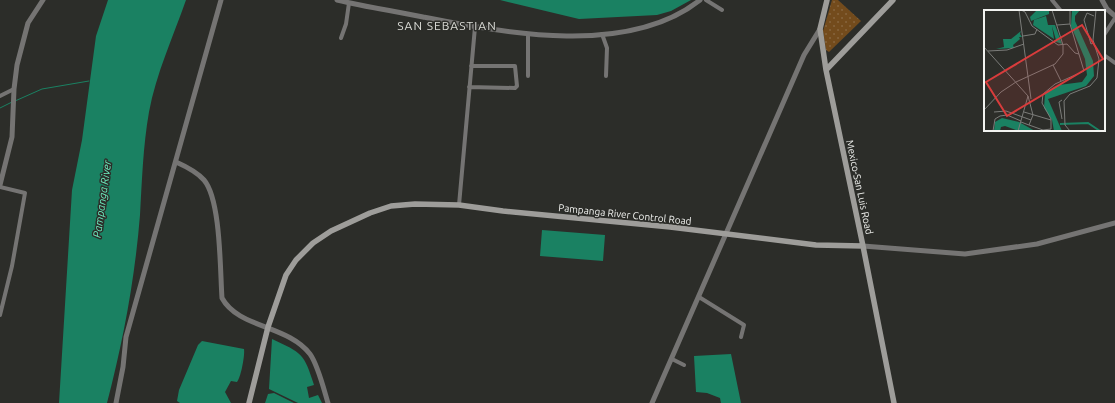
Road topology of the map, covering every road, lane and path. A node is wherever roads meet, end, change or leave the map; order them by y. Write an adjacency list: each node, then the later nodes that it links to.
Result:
1 (44, 0): 27 (street)
2 (221, 0): 29 (street)
3 (337, 0): 10 (street)
4 (700, 0): 18 (street)
5 (706, 0): 11 (street)
6 (828, 0): 15 (main road)
7 (893, 0): 23 (main road)
8 (1052, 0): 12 (street)
9 (1102, 0): 13 (street)
10 (349, 3): 14 (street); 19 (street)
11 (722, 10)
12 (1060, 10)
13 (1115, 17): 16 (street)
14 (475, 27): 17 (street); 22 (street)
15 (820, 29): 23 (main road, Mexico-San Luis Road); 33 (street)
16 (1105, 33)
17 (528, 34): 18 (street); 24 (street)
18 (602, 34): 25 (street)
19 (341, 38)
20 (1105, 56): 21 (street)
21 (1115, 63)
22 (471, 66): 26 (street); 26 (street)
23 (826, 70): 34 (main road, Mexico-San Luis Road)
24 (528, 76)
25 (606, 76)
26 (469, 87): 31 (street)
27 (14, 88): 28 (street); 30 (street)
28 (0, 96)
29 (176, 162): 37 (street); 41 (street)
30 (0, 186): 36 (street)
31 (459, 205): 33 (main road, Pampanga River Control Road); 37 (main road, Pampanga River Control Road)
32 (1115, 223): 34 (street, Pampanga River Control Road)
33 (726, 235): 34 (main road, Pampanga River Control Road); 35 (street)
34 (863, 246): 45 (main road, Mexico-San Luis Road)
35 (699, 297): 38 (street); 39 (street)
36 (0, 315)
37 (268, 327): 42 (main road, Pampanga River Control Road); 43 (street)
38 (741, 337)
39 (672, 359): 40 (street); 44 (street)
40 (684, 365)
41 (116, 403)
42 (249, 403)
43 (328, 403)
44 (652, 403)
45 (894, 403)

